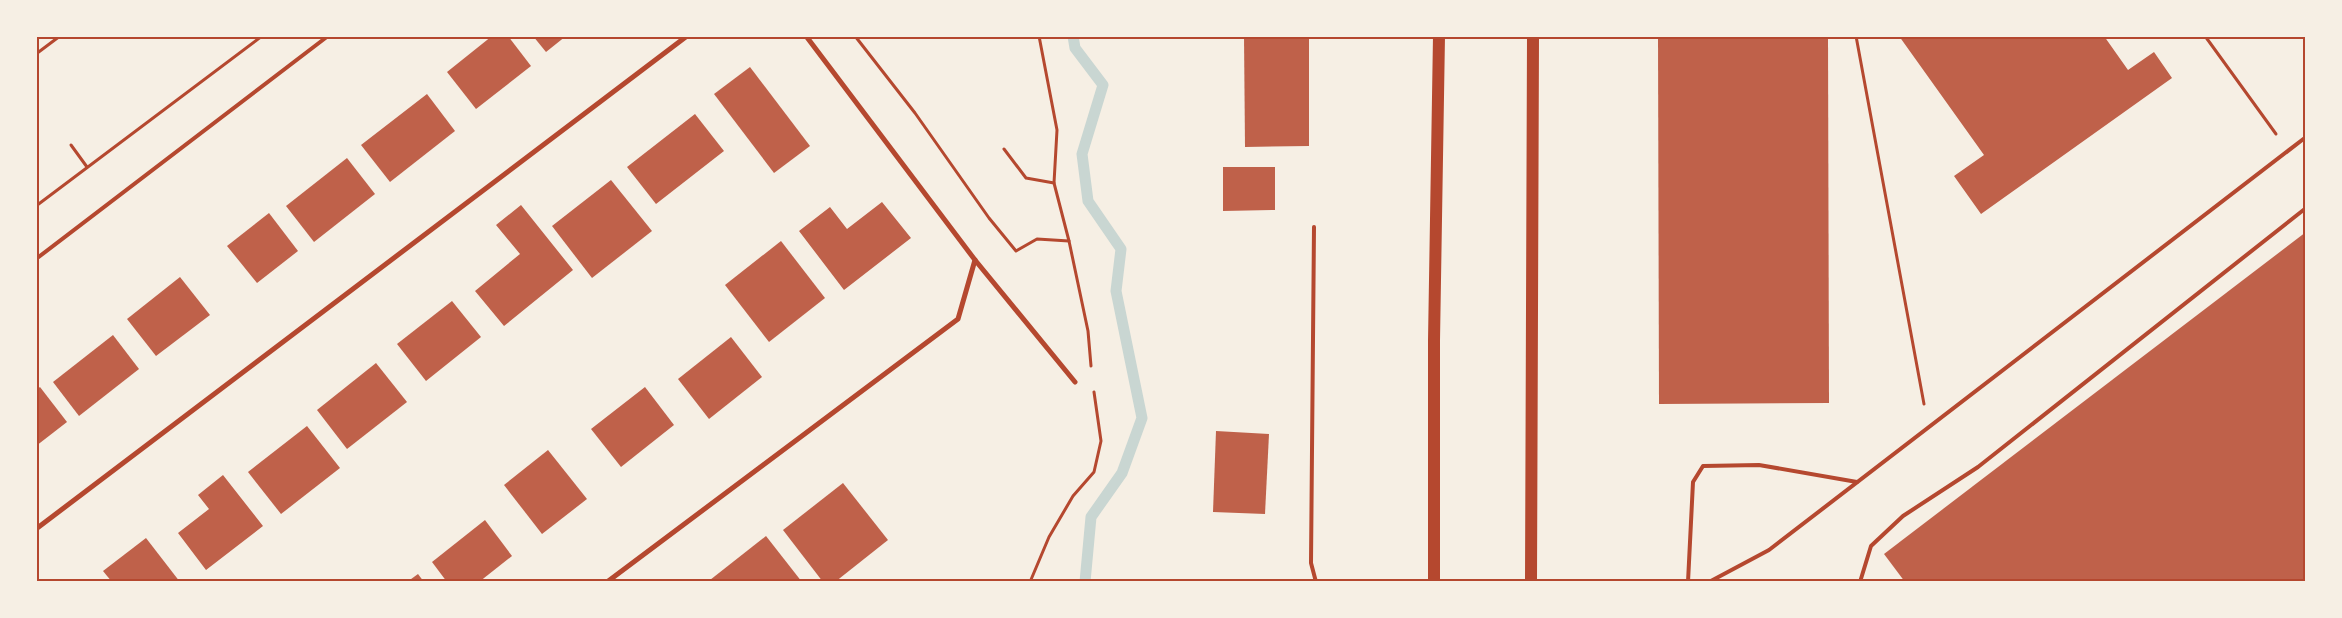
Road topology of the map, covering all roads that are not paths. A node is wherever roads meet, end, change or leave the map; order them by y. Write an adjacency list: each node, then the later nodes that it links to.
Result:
1 (328, 36): 9 (lane)
2 (687, 36): 13 (street)
3 (806, 36): 10 (street)
4 (1439, 36): 16 (main road)
5 (1533, 36): 17 (main road)
6 (2306, 137): 12 (lane)
7 (2306, 208): 20 (lane)
8 (1314, 227): 15 (lane)
9 (36, 259)
10 (975, 260): 11 (street); 14 (street)
11 (1075, 382)
12 (1857, 482): 18 (lane); 19 (lane)
13 (36, 529)
14 (607, 582)
15 (1316, 582)
16 (1434, 582)
17 (1531, 582)
18 (1688, 582)
19 (1709, 582)
20 (1860, 582)

